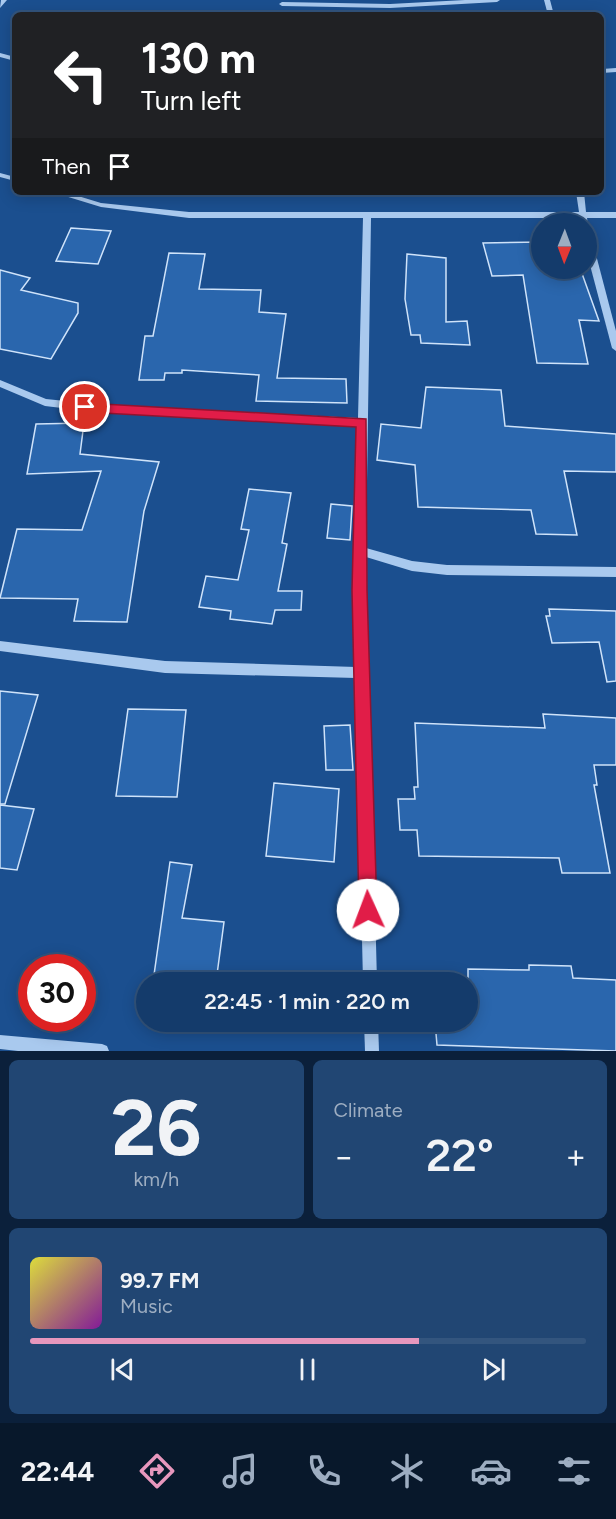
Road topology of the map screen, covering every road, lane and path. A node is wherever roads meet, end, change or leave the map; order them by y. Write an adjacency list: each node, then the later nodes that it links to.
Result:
1 (4, 0): 4 (street)
2 (497, 0): 3 (street)
3 (282, 4)
4 (0, 6)
5 (66, 195): 8 (street)
6 (580, 195): 7 (street)
7 (582, 213)
8 (367, 214): 9 (street); 15 (street)
9 (531, 214)
10 (597, 214): 11 (street)
11 (616, 215)
12 (597, 275): 13 (street)
13 (616, 348)
14 (0, 383): 15 (street)
15 (362, 422): 16 (street)
16 (360, 551): 17 (street); 19 (street)
17 (616, 572)
18 (0, 645): 19 (street)
19 (361, 673): 20 (street)
20 (370, 972)
21 (371, 1032): 24 (street)
22 (0, 1042): 23 (street)
23 (102, 1051)
24 (372, 1051)

